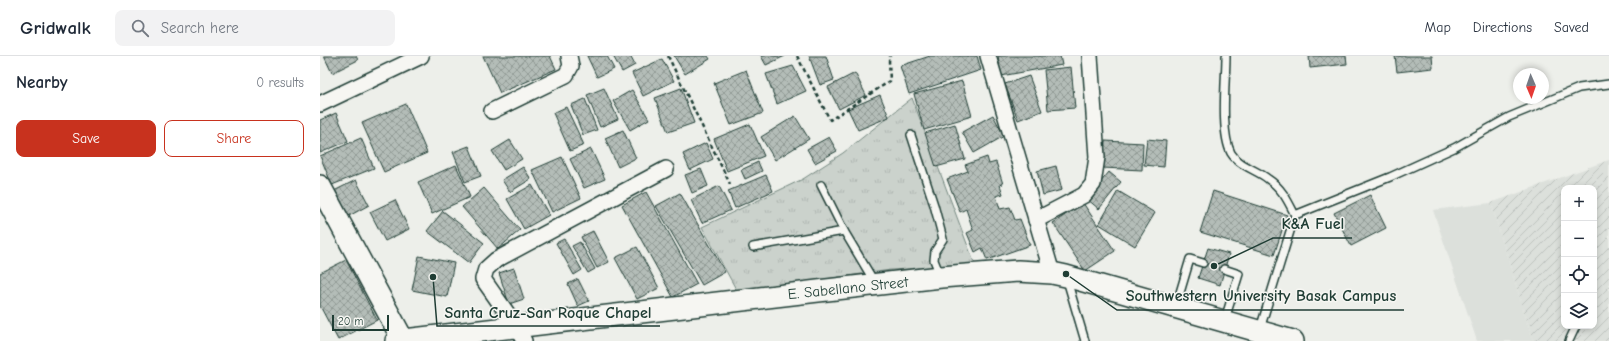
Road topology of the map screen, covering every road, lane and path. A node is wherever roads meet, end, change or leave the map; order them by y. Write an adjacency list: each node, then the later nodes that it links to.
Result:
1 (421, 56): 10 (street)
2 (569, 56): 11 (street)
3 (668, 56): 14 (path)
4 (797, 56): 5 (path)
5 (890, 56)
6 (988, 56): 18 (street)
7 (1090, 56): 18 (street)
8 (1226, 56): 17 (lane)
9 (1609, 84): 17 (lane)
10 (320, 104)
11 (492, 111)
12 (911, 135): 24 (lane)
13 (666, 169): 30 (street)
14 (730, 184)
15 (821, 185): 19 (lane)
16 (320, 186): 31 (street)
17 (1295, 215): 29 (lane)
18 (1036, 220): 23 (street)
19 (844, 231): 20 (lane); 25 (lane)
20 (753, 247)
21 (1203, 263): 26 (lane)
22 (1224, 270): 27 (lane)
23 (1059, 274): 24 (street, E. Sabellano Street); 26 (street, E. Sabellano Street); 32 (lane)
24 (941, 278): 25 (street, E. Sabellano Street)
25 (876, 284): 30 (street, E. Sabellano Street)
26 (1176, 307): 27 (street, E. Sabellano Street)
27 (1225, 321): 29 (street, E. Sabellano Street)
28 (1575, 329): 34 (lane)
29 (1260, 331): 33 (street, E. Sabellano Street)
30 (520, 334): 31 (street, E. Sabellano Street)
31 (400, 341)
32 (1085, 341)
33 (1293, 341)
34 (1569, 341)

